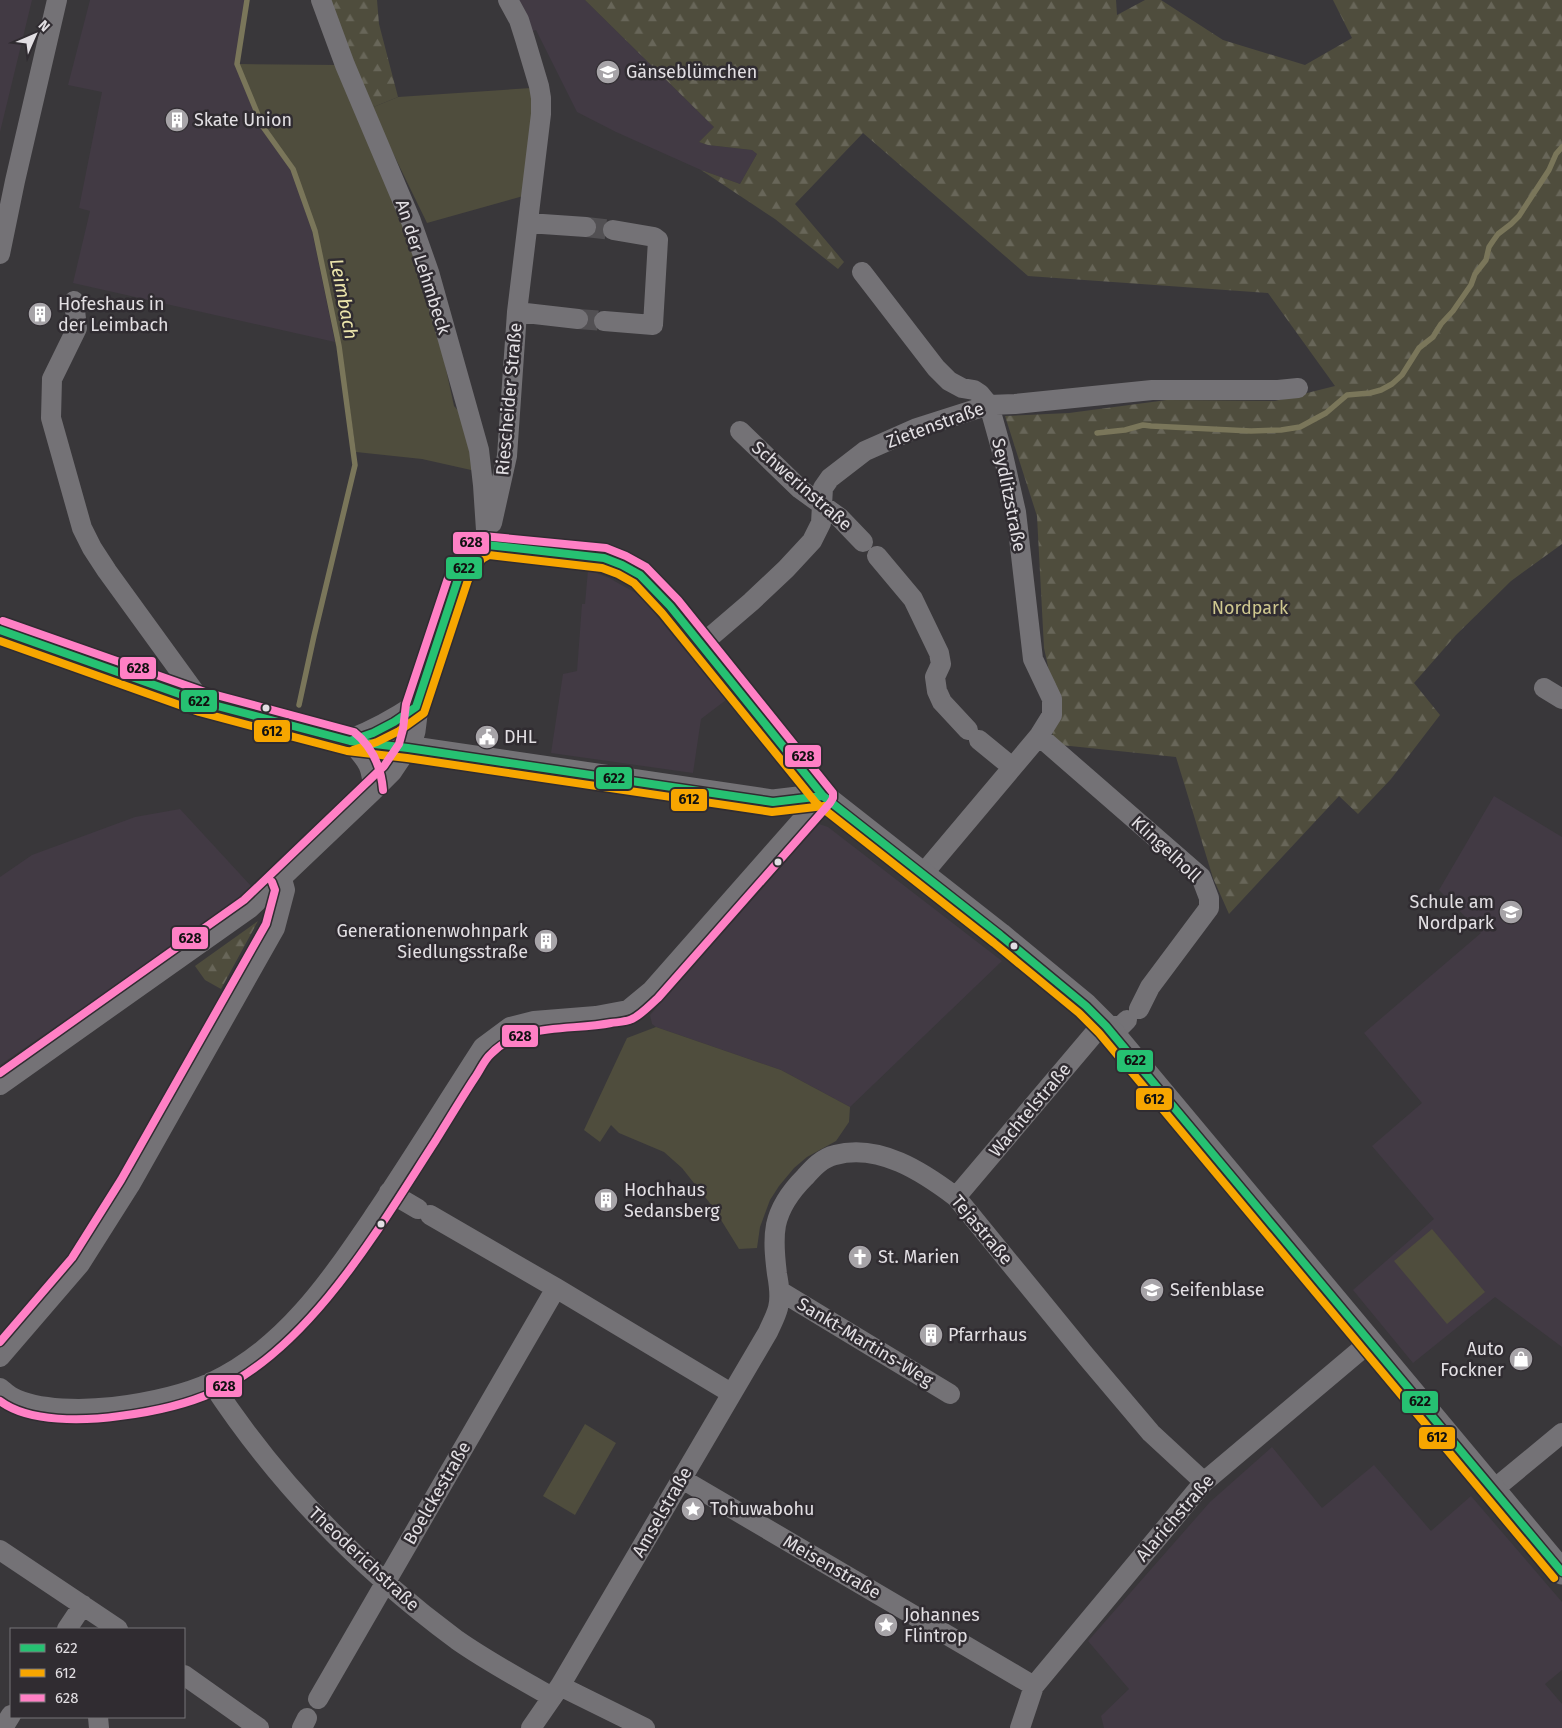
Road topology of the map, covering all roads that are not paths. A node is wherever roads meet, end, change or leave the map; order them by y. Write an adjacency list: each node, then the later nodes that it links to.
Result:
1 (57, 0): 7 (street)
2 (321, 0): 17 (street, An der Lehmbeck)
3 (508, 0): 4 (street, Riescheider Straße)
4 (528, 224): 5 (street); 10 (street, Riescheider Straße)
5 (586, 227)
6 (613, 230): 12 (street)
7 (0, 254)
8 (862, 272): 14 (street)
9 (74, 301): 22 (street)
10 (517, 312): 11 (street, Riescheider Straße); 17 (street, Riescheider Straße)
11 (578, 319)
12 (604, 321)
13 (1298, 388): 14 (street, Zietenstraße)
14 (989, 405): 16 (street, Zietenstraße); 24 (street, Seydlitzstraße)
15 (740, 432): 16 (street, Schwerinstraße)
16 (822, 505): 19 (street, Zietenstraße); 27 (street, Schwerinstraße)
17 (487, 545): 19 (street); 23 (street)
18 (0, 630): 22 (street)
19 (702, 644): 29 (street)
20 (1544, 688): 21 (street)
21 (1562, 699)
22 (202, 702): 25 (street)
23 (416, 707): 25 (street); 26 (street)
24 (1039, 736): 27 (street, Seydlitzstraße); 32 (street, Klingelholl)
25 (350, 741): 26 (street); 28 (street)
26 (408, 748): 28 (street); 29 (street)
27 (1012, 767): 30 (street, Seydlitzstraße)
28 (373, 791): 31 (street)
29 (823, 796): 30 (street); 34 (street)
30 (922, 875): 32 (street)
31 (282, 878): 33 (street); 39 (street)
32 (1124, 1018): 35 (street, Wachtelstraße); 38 (street)
33 (0, 1084)
34 (390, 1192): 36 (street); 40 (street)
35 (956, 1197): 37 (street, Tejastraße); 46 (street, Tejastraße)
36 (556, 1288): 42 (street); 50 (street, Boelckestraße)
37 (780, 1291): 42 (street, Amselstraße); 43 (street, Sankt-Martins-Weg)
38 (1370, 1342): 46 (street, Alarichstraße); 47 (street)
39 (0, 1357)
40 (212, 1382): 41 (street); 50 (street, Theoderichstraße)
41 (0, 1388)
42 (731, 1393): 45 (street, Amselstraße)
43 (950, 1394)
44 (1558, 1439): 47 (street)
45 (682, 1479): 55 (street, Meisenstraße); 56 (street, Amselstraße)
46 (1204, 1482): 55 (street, Alarichstraße)
47 (1494, 1490): 49 (street)
48 (0, 1550): 51 (street)
49 (1562, 1572)
50 (385, 1583): 56 (street, Theoderichstraße); 57 (street, Boelckestraße)
51 (83, 1605): 52 (street); 53 (street)
52 (68, 1628)
53 (117, 1628)
54 (185, 1676): 60 (street)
55 (1034, 1686): 63 (street, Alarichstraße)
56 (556, 1691): 61 (street, Amselstraße); 62 (street, Theoderichstraße)
57 (318, 1700)
58 (10, 1717): 59 (street)
59 (3, 1728)
60 (259, 1728)
61 (531, 1728)
62 (645, 1728)
63 (1020, 1728)

